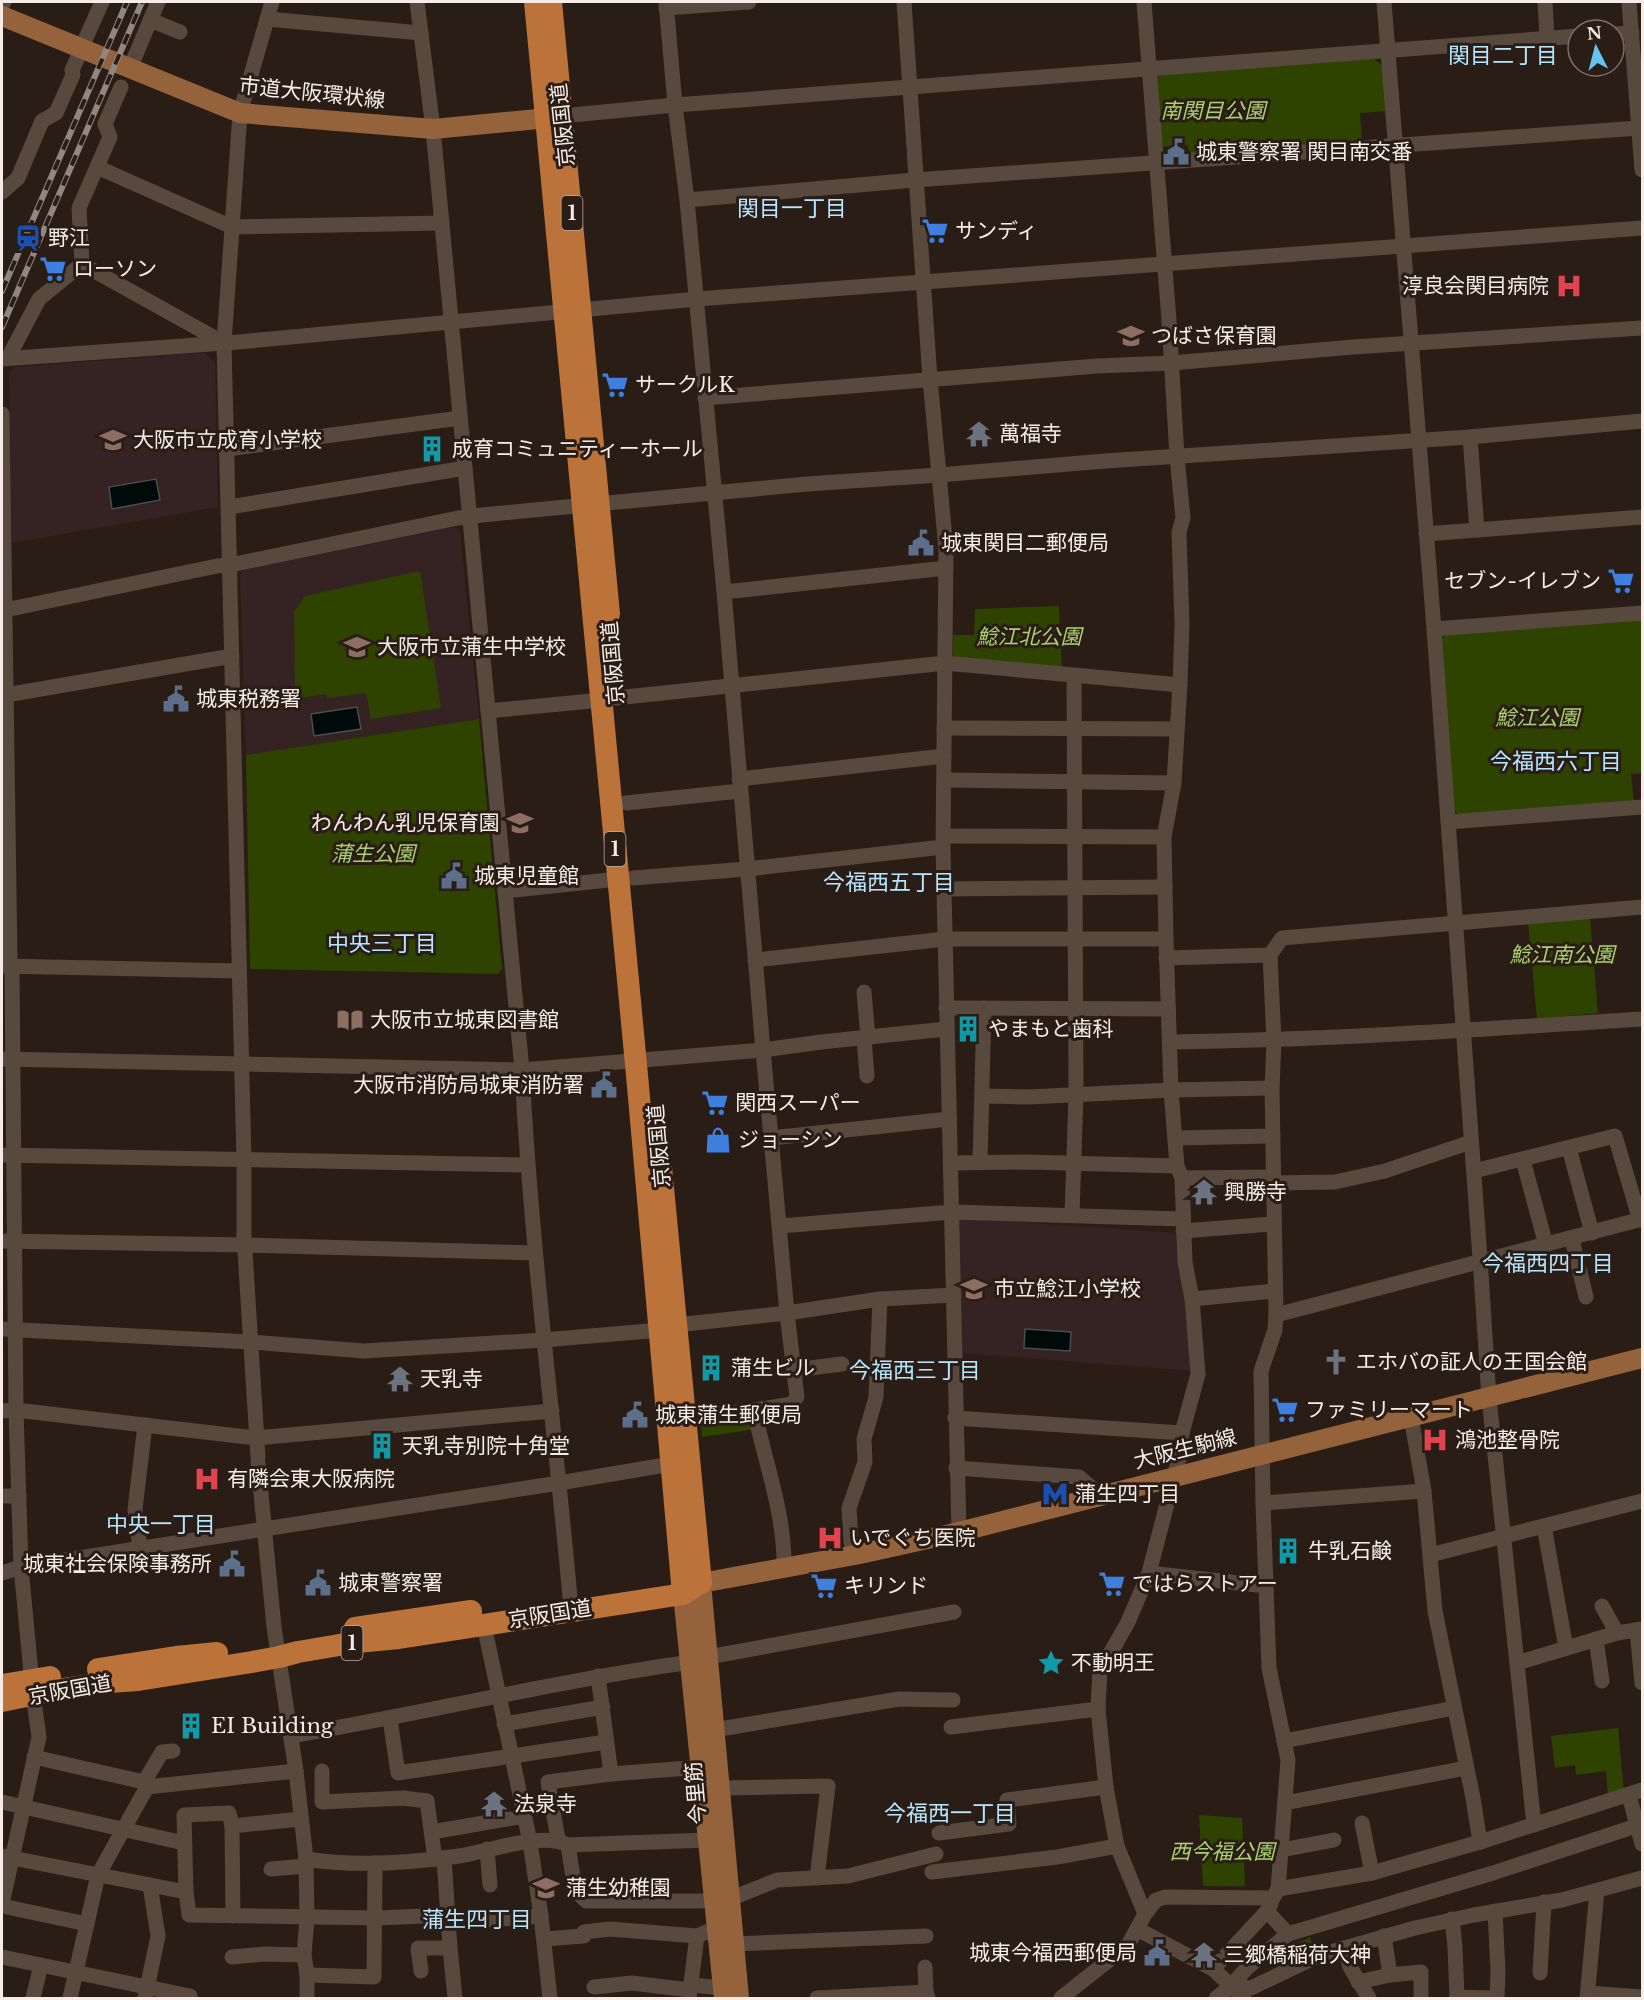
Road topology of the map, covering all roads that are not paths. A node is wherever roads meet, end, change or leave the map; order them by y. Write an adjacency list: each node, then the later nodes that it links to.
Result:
1 (4, 2): 15 (street)
2 (102, 2): 25 (street)
3 (158, 2): 18 (street)
4 (272, 2): 17 (street)
5 (417, 2): 20 (street)
6 (535, 2): 34 (highway, 京阪国道 / 1)
7 (551, 2): 34 (highway, 京阪国道 / 1)
8 (749, 2): 14 (street)
9 (904, 2): 31 (street)
10 (1144, 2): 29 (street)
11 (1384, 2): 26 (street)
12 (1545, 2): 24 (street)
13 (1629, 2): 22 (street)
14 (666, 5): 32 (street)
15 (2, 6)
16 (2, 16): 33 (main road, 市道大阪環状線)
17 (267, 19): 20 (street); 33 (street)
18 (150, 20): 19 (street); 28 (street)
19 (180, 33)
20 (421, 33): 36 (street)
21 (1626, 33): 22 (street)
22 (1632, 33): 35 (street)
23 (1566, 37): 24 (street)
24 (1547, 38): 26 (street)
25 (85, 40)
26 (1388, 49): 29 (street); 37 (street)
27 (79, 55): 42 (street)
28 (133, 60)
29 (1150, 68): 31 (street); 38 (street)
30 (121, 87): 39 (street)
31 (910, 87): 32 (street); 41 (street)
32 (675, 105): 34 (street); 43 (street)
33 (240, 113): 36 (main road, 市道大阪環状線); 45 (street)
34 (554, 117): 36 (main road, 市道大阪環状線); 52 (highway, 京阪国道 / 1)
35 (1639, 128): 37 (street); 40 (street)
36 (433, 129): 44 (street)
37 (1396, 146): 38 (street); 47 (street)
38 (1156, 163): 41 (street); 49 (street)
39 (97, 167): 45 (street); 48 (street)
40 (1642, 170)
41 (915, 180): 43 (street); 50 (street)
42 (2, 192)
43 (687, 200): 51 (street)
44 (442, 223): 45 (street); 53 (street)
45 (232, 227): 55 (street)
46 (1642, 228): 47 (street)
47 (1405, 245): 49 (street); 56 (street)
48 (82, 264): 55 (street); 57 (street)
49 (1165, 264): 50 (street); 58 (street)
50 (925, 281): 51 (street); 59 (street)
51 (696, 299): 52 (street); 60 (street)
52 (572, 311): 53 (street); 71 (highway, 京阪国道 / 1)
53 (451, 323): 55 (street); 62 (street)
54 (1642, 328): 56 (street)
55 (224, 343): 57 (street); 66 (street)
56 (1410, 343): 58 (street); 65 (street)
57 (5, 359)
58 (1172, 363): 59 (street); 67 (street)
59 (930, 380): 60 (street); 69 (street)
60 (705, 398): 70 (street)
61 (2, 414): 80 (street)
62 (460, 418): 66 (street); 68 (street)
63 (1642, 422): 64 (street)
64 (1470, 437): 65 (street); 75 (street)
65 (1419, 440): 67 (street); 76 (street)
66 (227, 449): 72 (street)
67 (1177, 457): 69 (street); 86 (street)
68 (465, 468): 72 (street); 73 (street)
69 (939, 475): 70 (street); 78 (street)
70 (714, 493): 71 (street); 79 (street)
71 (591, 505): 73 (street); 89 (highway, 京阪国道 / 1)
72 (229, 507): 77 (street)
73 (469, 517): 77 (street); 90 (street)
74 (1642, 517): 75 (street)
75 (1477, 530): 76 (street)
76 (1426, 534): 82 (street)
77 (230, 565): 80 (street); 83 (street)
78 (946, 568): 79 (street); 84 (street)
79 (724, 592): 87 (street)
80 (3, 609): 88 (street)
81 (1642, 613): 82 (street)
82 (1434, 629): 102 (street)
83 (232, 656): 88 (street); 122 (street)
84 (945, 663): 85 (street); 87 (street); 91 (street)
85 (1074, 676): 86 (street); 92 (street)
86 (1180, 685): 93 (street)
87 (732, 687): 89 (street); 99 (street)
88 (6, 695): 98 (street)
89 (609, 699): 90 (street); 100 (highway, 京阪国道 / 1); 108 (highway, 京阪国道 / 1)
90 (488, 711): 112 (street)
91 (944, 728): 92 (street); 94 (street)
92 (1075, 729): 93 (street); 96 (street)
93 (1177, 729): 97 (street)
94 (944, 756): 95 (street); 99 (street)
95 (945, 780): 96 (street); 105 (street)
96 (1075, 782): 97 (street); 104 (street)
97 (1174, 783): 103 (street)
98 (4, 784): 107 (street)
99 (740, 785): 100 (street); 106 (street)
100 (626, 803): 108 (highway, 京阪国道 / 1)
101 (1642, 807): 102 (street)
102 (1448, 822): 114 (street)
103 (1164, 837): 104 (street); 109 (street)
104 (1075, 838): 105 (street); 111 (street)
105 (943, 842): 106 (street); 110 (street)
106 (747, 869): 108 (street); 120 (street)
107 (5, 877): 121 (street)
108 (626, 879): 112 (street); 136 (highway, 京阪国道 / 1)
109 (1164, 887): 111 (street); 117 (street)
110 (944, 889): 111 (street); 116 (street)
111 (1075, 889): 115 (street)
112 (505, 891): 138 (street)
113 (1642, 907): 114 (street)
114 (1455, 922): 118 (street); 130 (street)
115 (1075, 938): 116 (street); 117 (street); 126 (street)
116 (945, 939): 120 (street); 124 (street)
117 (1166, 939): 119 (street)
118 (1270, 955): 119 (street); 132 (street)
119 (1166, 958): 127 (street)
120 (755, 960): 134 (street)
121 (7, 966): 122 (street); 135 (street)
122 (239, 972): 137 (street)
123 (864, 992): 131 (street)
124 (946, 1008): 125 (street); 129 (street)
125 (984, 1008): 126 (street); 143 (street)
126 (1076, 1008): 127 (street); 142 (street)
127 (1168, 1009): 133 (street)
128 (1642, 1018): 130 (street)
129 (946, 1029): 131 (street); 144 (street)
130 (1464, 1031): 132 (street); 148 (street)
131 (866, 1037): 134 (street); 139 (street)
132 (1274, 1041): 133 (street); 140 (street)
133 (1170, 1042): 141 (street)
134 (763, 1050): 136 (street); 146 (street)
135 (7, 1059): 137 (street); 150 (street)
136 (643, 1059): 138 (street); 180 (highway, 京阪国道 / 1)
137 (242, 1064): 138 (street); 151 (street)
138 (522, 1070): 156 (street)
139 (867, 1076)
140 (1272, 1088): 141 (street); 145 (street)
141 (1172, 1090): 142 (street); 147 (street)
142 (1076, 1095): 143 (street); 155 (street)
143 (983, 1096): 153 (street)
144 (949, 1119): 146 (street); 154 (street)
145 (1273, 1136): 147 (street); 159 (street)
146 (771, 1138): 165 (street)
147 (1175, 1138): 157 (street)
148 (1471, 1142): 158 (street); 159 (street)
149 (1569, 1148): 152 (street); 162 (street); 166 (street)
150 (8, 1155): 151 (street); 168 (street)
151 (244, 1160): 156 (street); 169 (street)
152 (1523, 1160): 158 (street); 170 (street)
153 (980, 1162): 154 (street); 155 (street)
154 (951, 1163): 160 (street)
155 (1073, 1164): 157 (street); 161 (street)
156 (527, 1165): 171 (street)
157 (1179, 1172): 159 (street); 164 (street)
158 (1474, 1172): 172 (street)
159 (1274, 1180): 163 (street)
160 (952, 1212): 161 (street); 165 (street); 174 (street)
161 (1072, 1215): 164 (street)
162 (1641, 1220): 166 (street)
163 (1273, 1224): 164 (street); 173 (street)
164 (1183, 1225): 177 (street)
165 (780, 1226): 178 (street)
166 (1592, 1233): 167 (street)
167 (1572, 1239): 170 (street); 175 (street)
168 (9, 1241): 169 (street); 181 (street)
169 (244, 1245): 171 (street); 183 (street)
170 (1545, 1245): 172 (street)
171 (535, 1252): 182 (street)
172 (1481, 1262): 179 (street); 187 (street)
173 (1275, 1291): 177 (street); 179 (street)
174 (954, 1295): 176 (street); 191 (street)
175 (1586, 1297)
176 (880, 1299): 178 (street); 211 (street)
177 (1192, 1299): 193 (street)
178 (787, 1313): 180 (street); 186 (street)
179 (1276, 1315): 195 (street)
180 (668, 1327): 182 (street); 196 (highway, 京阪国道 / 1); 217 (highway, 京阪国道 / 1)
181 (9, 1329): 183 (street); 188 (street)
182 (544, 1341): 183 (street); 189 (street)
183 (250, 1342): 194 (street)
184 (1642, 1358): 187 (main road, 大阪生駒線)
185 (842, 1364): 186 (street)
186 (794, 1370): 214 (street)
187 (1489, 1398): 190 (main road, 大阪生駒線); 209 (street)
188 (9, 1411): 192 (street); 203 (street)
189 (552, 1411): 194 (street); 199 (street)
190 (1411, 1417): 195 (main road, 大阪生駒線); 200 (street)
191 (955, 1418): 193 (street); 197 (street)
192 (145, 1425): 194 (street); 210 (street)
193 (1182, 1433): 198 (street)
194 (256, 1438): 207 (street)
195 (1263, 1454): 198 (main road, 大阪生駒線); 205 (street)
196 (671, 1464): 199 (street); 217 (highway, 京阪国道 / 1)
197 (956, 1468): 201 (street); 208 (street)
198 (1174, 1477): 201 (main road, 大阪生駒線); 216 (street)
199 (560, 1484): 207 (street); 219 (street)
200 (1424, 1491): 205 (street); 212 (street)
201 (1100, 1495): 208 (main road, 大阪生駒線)
202 (2, 1496): 203 (street)
203 (19, 1496): 213 (street)
204 (1642, 1501): 206 (street)
205 (1263, 1503): 218 (street)
206 (1544, 1526): 209 (street); 226 (street)
207 (264, 1529): 210 (street); 227 (street)
208 (958, 1532): 211 (main road, 大阪生駒線)
209 (1504, 1536): 212 (street); 229 (street)
210 (140, 1549): 213 (street)
211 (860, 1554): 214 (main road, 大阪生駒線)
212 (1430, 1555): 239 (street)
213 (21, 1567): 215 (street); 234 (street)
214 (784, 1568): 217 (main road, 大阪生駒線)
215 (2, 1573)
216 (1149, 1573): 218 (street); 240 (street)
217 (688, 1586): 219 (highway, 京阪国道 / 1); 222 (highway, 京阪国道 / 1); 228 (main road, 今里筋)
218 (1266, 1586): 246 (street)
219 (570, 1597): 227 (highway, 京阪国道 / 1)
220 (1602, 1606): 224 (street)
221 (954, 1612): 228 (street)
222 (484, 1625): 227 (highway, 京阪国道 / 1); 235 (street)
223 (1640, 1629): 224 (street); 232 (street)
224 (1617, 1632): 225 (street)
225 (1596, 1639): 226 (street); 231 (street)
226 (1566, 1648): 229 (street)
227 (278, 1651): 234 (highway, 京阪国道 / 1); 245 (street)
228 (699, 1660): 230 (street); 244 (main road, 今里筋); 251 (main road, 今里筋)
229 (1517, 1663): 268 (street)
230 (598, 1676): 235 (street); 238 (street)
231 (1602, 1681)
232 (1642, 1683)
233 (2, 1685): 234 (highway, 京阪国道 / 1)
234 (32, 1687): 237 (highway, 京阪国道 / 1); 249 (street)
235 (498, 1695): 241 (street); 242 (street)
236 (953, 1700): 244 (street)
237 (2, 1701)
238 (603, 1707): 242 (street); 247 (street)
239 (1454, 1708): 246 (street); 252 (street)
240 (1098, 1709): 243 (street); 258 (street)
241 (390, 1719): 245 (street); 255 (street)
242 (504, 1724): 250 (street)
243 (951, 1726)
244 (714, 1730): 259 (main road, 今里筋)
245 (291, 1736): 253 (street)
246 (1284, 1741): 263 (street)
247 (606, 1742): 250 (street); 256 (street)
248 (173, 1751): 257 (street)
249 (34, 1757): 257 (street); 264 (street)
250 (511, 1757): 255 (street); 265 (street)
251 (702, 1767): 256 (street); 274 (main road, 今里筋)
252 (1466, 1768): 263 (street); 278 (street)
253 (296, 1771): 257 (street); 266 (street)
254 (322, 1771): 261 (street)
255 (398, 1773): 261 (street)
256 (611, 1774): 277 (street)
257 (146, 1784): 271 (street)
258 (1106, 1787): 273 (street); 281 (street)
259 (720, 1788): 293 (street); 299 (main road, 今里筋)
260 (1636, 1792): 268 (street); 269 (street)
261 (401, 1798): 272 (street)
262 (2, 1802): 264 (street)
263 (1286, 1803): 283 (street)
264 (23, 1806): 271 (street); 285 (street)
265 (524, 1816): 272 (street); 276 (street)
266 (301, 1819): 270 (street); 287 (street)
267 (1362, 1823): 291 (street)
268 (1534, 1825): 278 (street)
269 (1640, 1825): 280 (street); 314 (street)
270 (232, 1826): 279 (street); 305 (street)
271 (124, 1829): 279 (street); 292 (street)
272 (432, 1832): 286 (street)
273 (939, 1833)
274 (709, 1840): 277 (street); 299 (main road, 今里筋)
275 (1334, 1840): 283 (street)
276 (530, 1842): 277 (street); 282 (street); 306 (street)
277 (563, 1842): 299 (street)
278 (1479, 1842): 291 (street)
279 (184, 1843): 298 (street)
280 (1642, 1844)
281 (1117, 1846): 290 (street); 304 (street)
282 (487, 1849): 286 (street); 296 (street)
283 (1281, 1850): 300 (street)
284 (936, 1854): 293 (street)
285 (7, 1858): 292 (street); 302 (street)
286 (439, 1858): 288 (street); 309 (street)
287 (306, 1863): 288 (street); 289 (street); 307 (street)
288 (375, 1863): 308 (street)
289 (271, 1869)
290 (932, 1872)
291 (1372, 1873): 300 (street)
292 (98, 1875): 295 (street); 311 (street)
293 (818, 1878): 299 (street)
294 (1642, 1878): 297 (street)
295 (150, 1885): 298 (street); 337 (street)
296 (490, 1885)
297 (1596, 1891): 301 (street); 341 (street)
298 (186, 1892): 305 (street)
299 (722, 1900): 312 (main road, 今里筋); 319 (main road, 今里筋)
300 (1273, 1900): 304 (street); 314 (street); 327 (street)
301 (1544, 1902): 303 (street); 330 (street)
302 (2, 1905): 311 (street)
303 (1495, 1911): 310 (street); 355 (street)
304 (1145, 1914): 313 (street)
305 (233, 1916): 307 (street)
306 (542, 1916): 309 (street); 318 (street)
307 (307, 1918): 308 (street); 322 (street)
308 (374, 1918): 309 (street); 331 (street)
309 (448, 1919): 320 (street)
310 (1452, 1919): 317 (street); 354 (street)
311 (87, 1924): 329 (street)
312 (717, 1928): 315 (street); 338 (main road, 今里筋)
313 (1137, 1929): 327 (street); 350 (street)
314 (1288, 1934): 334 (street)
315 (697, 1936): 318 (street); 336 (street)
316 (926, 1936): 319 (street)
317 (1384, 1936): 321 (street); 332 (street)
318 (544, 1940): 347 (street)
319 (734, 1944): 348 (main road, 今里筋)
320 (450, 1948): 328 (street); 346 (street)
321 (1344, 1948): 333 (street); 334 (street)
322 (304, 1955): 324 (street); 331 (street)
323 (2, 1957): 325 (street)
324 (232, 1957)
325 (40, 1965): 329 (street); 342 (street)
326 (925, 1967): 339 (street)
327 (1213, 1969): 334 (street)
328 (421, 1971)
329 (76, 1972): 337 (street); 343 (street)
330 (1540, 1973)
331 (307, 1975): 345 (street)
332 (1390, 1975): 333 (street); 340 (street)
333 (1358, 1982): 353 (street)
334 (1231, 1986): 351 (street); 352 (street)
335 (594, 1987): 336 (street)
336 (690, 1991): 338 (street)
337 (147, 1993): 344 (street)
338 (723, 1993)
339 (927, 1995): 349 (street)
340 (1425, 1996)
341 (1587, 1996): 356 (street)
342 (33, 1998)
343 (70, 1998)
344 (190, 1998)
345 (307, 1998)
346 (455, 1998)
347 (550, 1998)
348 (740, 1998)
349 (817, 1998)
350 (1062, 1998)
351 (1215, 1998)
352 (1244, 1998)
353 (1369, 1998)
354 (1457, 1998): 355 (street)
355 (1496, 1998)
356 (1642, 1998)

